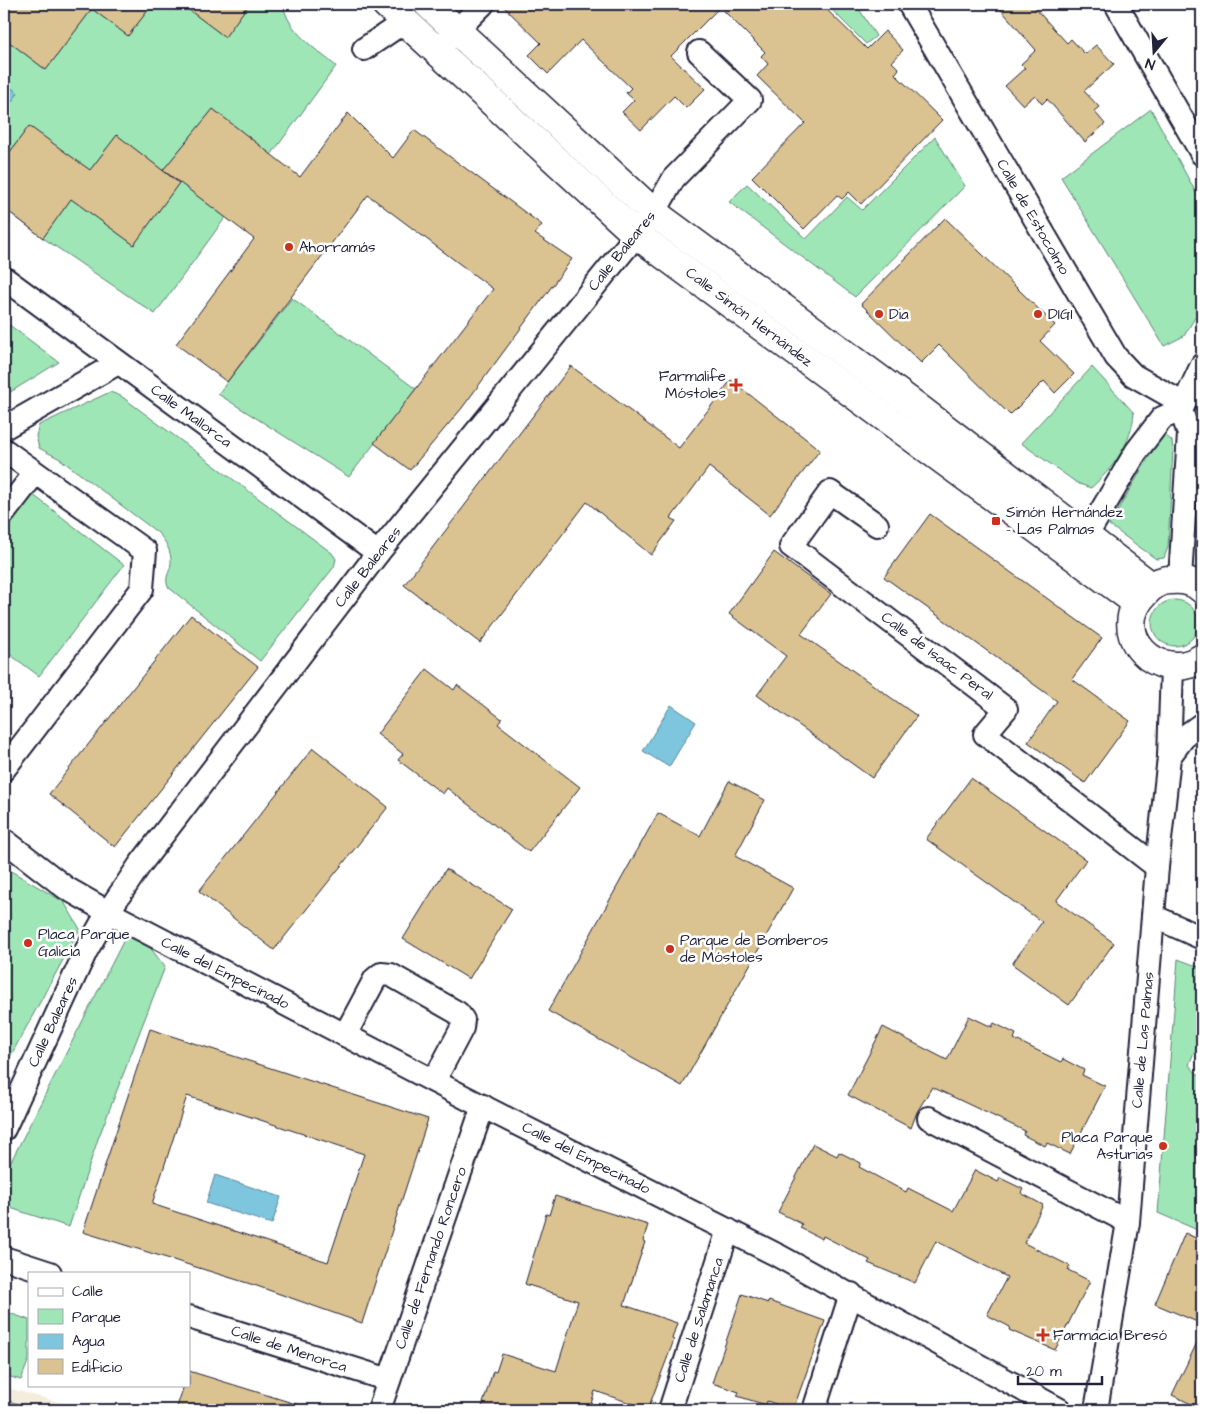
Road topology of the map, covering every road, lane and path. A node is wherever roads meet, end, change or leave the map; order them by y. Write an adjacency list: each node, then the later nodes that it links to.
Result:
1 (483, 4): 6 (street)
2 (909, 4): 15 (street, Calle de Estocolmo)
3 (1116, 4): 9 (street)
4 (436, 6): 5 (street); 6 (street, Calle Simón Hernández)
5 (410, 28): 6 (street); 7 (street); 11 (street, Calle Simón Hernández)
6 (456, 31): 10 (street, Calle Simón Hernández)
7 (364, 49)
8 (699, 52): 10 (street, Calle Baleares)
9 (1202, 154)
10 (654, 213): 11 (street, Calle Baleares); 21 (street, Calle Simón Hernández)
11 (637, 235): 22 (street, Calle Baleares); 24 (street, Calle Simón Hernández)
12 (4, 278): 13 (street, Calle Mallorca)
13 (118, 363): 16 (street); 22 (street, Calle Mallorca)
14 (1202, 365): 15 (street)
15 (1182, 407): 21 (street); 23 (street)
16 (4, 428)
17 (4, 450): 18 (street)
18 (35, 473): 19 (street); 29 (street)
19 (4, 513)
20 (876, 525): 31 (street, Calle de Isaac Peral)
21 (1087, 535): 24 (street, Calle Simón Hernández)
22 (378, 553): 32 (street, Calle Baleares)
23 (1191, 584): 24 (street)
24 (1144, 594): 26 (street)
25 (1202, 658): 26 (street)
26 (1172, 667): 28 (street, Calle de Las Palmas)
27 (1202, 724): 28 (street)
28 (1169, 757): 31 (street, Calle de Las Palmas)
29 (4, 770)
30 (4, 840): 32 (street, Calle del Empecinado)
31 (1157, 866): 33 (street, Calle de Las Palmas)
32 (108, 912): 35 (street, Calle del Empecinado); 39 (street, Calle Baleares)
33 (1153, 916): 34 (street); 40 (street, Calle de Las Palmas)
34 (1202, 938)
35 (345, 1035): 36 (street, Calle del Empecinado); 36 (street)
36 (434, 1082): 37 (street, Calle del Empecinado)
37 (483, 1106): 41 (street, Calle del Empecinado); 46 (street, Calle de Fernando Roncero)
38 (929, 1118): 40 (street)
39 (4, 1129)
40 (1128, 1222): 51 (street, Calle de Las Palmas)
41 (728, 1230): 44 (street, Calle del Empecinado); 48 (street, Calle de Salamanca)
42 (4, 1258): 43 (street)
43 (47, 1272)
44 (851, 1294): 49 (street); 50 (street, Calle del Empecinado)
45 (190, 1317): 46 (street, Calle de Menorca)
46 (389, 1380): 47 (street, Calle de Fernando Roncero)
47 (380, 1410)
48 (670, 1410)
49 (814, 1410)
50 (1060, 1410)
51 (1096, 1410)

